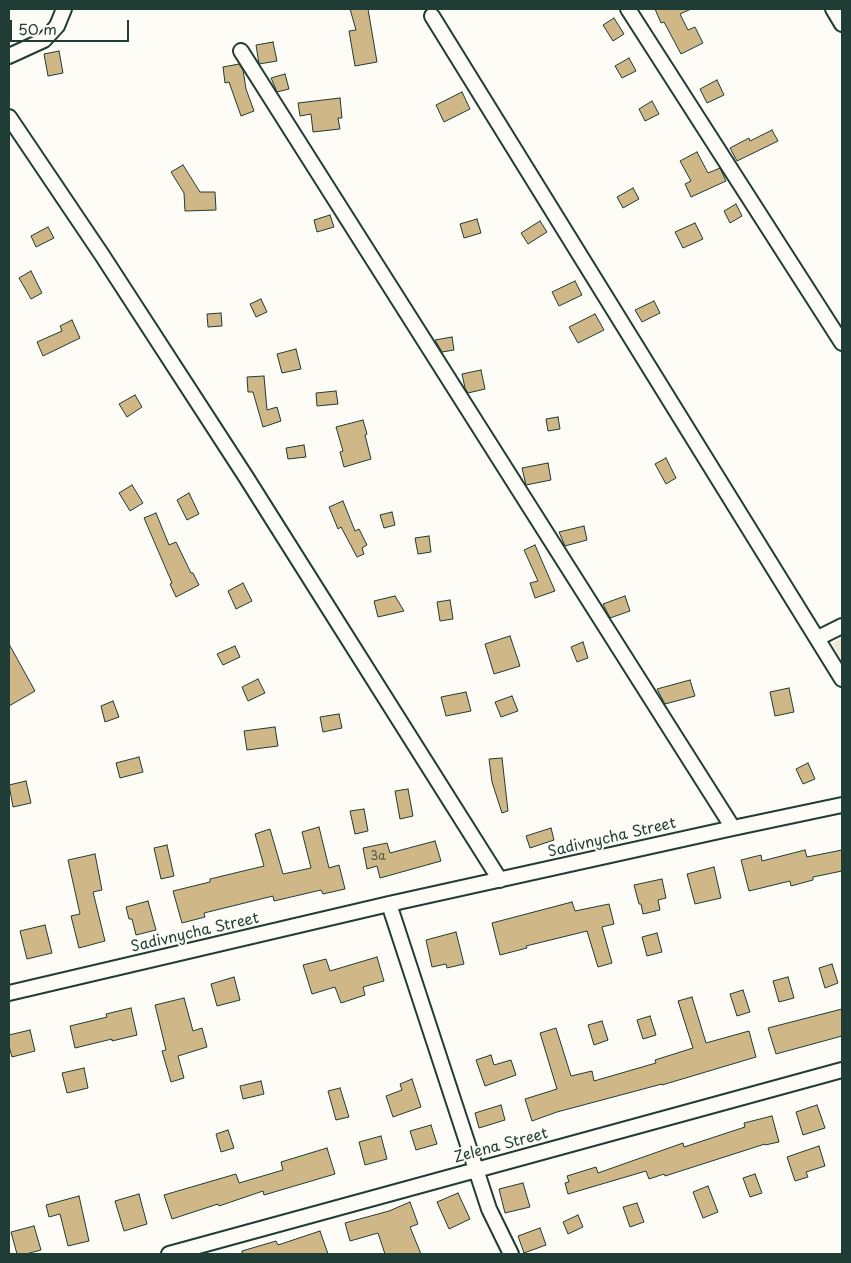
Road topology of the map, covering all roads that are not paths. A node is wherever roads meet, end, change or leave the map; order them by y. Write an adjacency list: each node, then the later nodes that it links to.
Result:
1 (64, 9): 7 (street)
2 (628, 9): 9 (street)
3 (832, 9): 5 (street)
4 (432, 16): 11 (street)
5 (842, 24)
6 (241, 51): 14 (street)
7 (9, 56)
8 (9, 118): 15 (street)
9 (842, 344)
10 (842, 626): 11 (street)
11 (818, 638): 12 (street)
12 (842, 679)
13 (842, 805): 14 (street, Sadivnycha Street)
14 (732, 828): 15 (street, Sadivnycha Street)
15 (500, 880): 16 (street, Sadivnycha Street)
16 (389, 904): 17 (street, Sadivnycha Street); 19 (street)
17 (9, 994)
18 (842, 1070): 19 (street, Zelena Street)
19 (476, 1169): 20 (street, Zelena Street); 21 (street)
20 (169, 1254)
21 (511, 1254)

